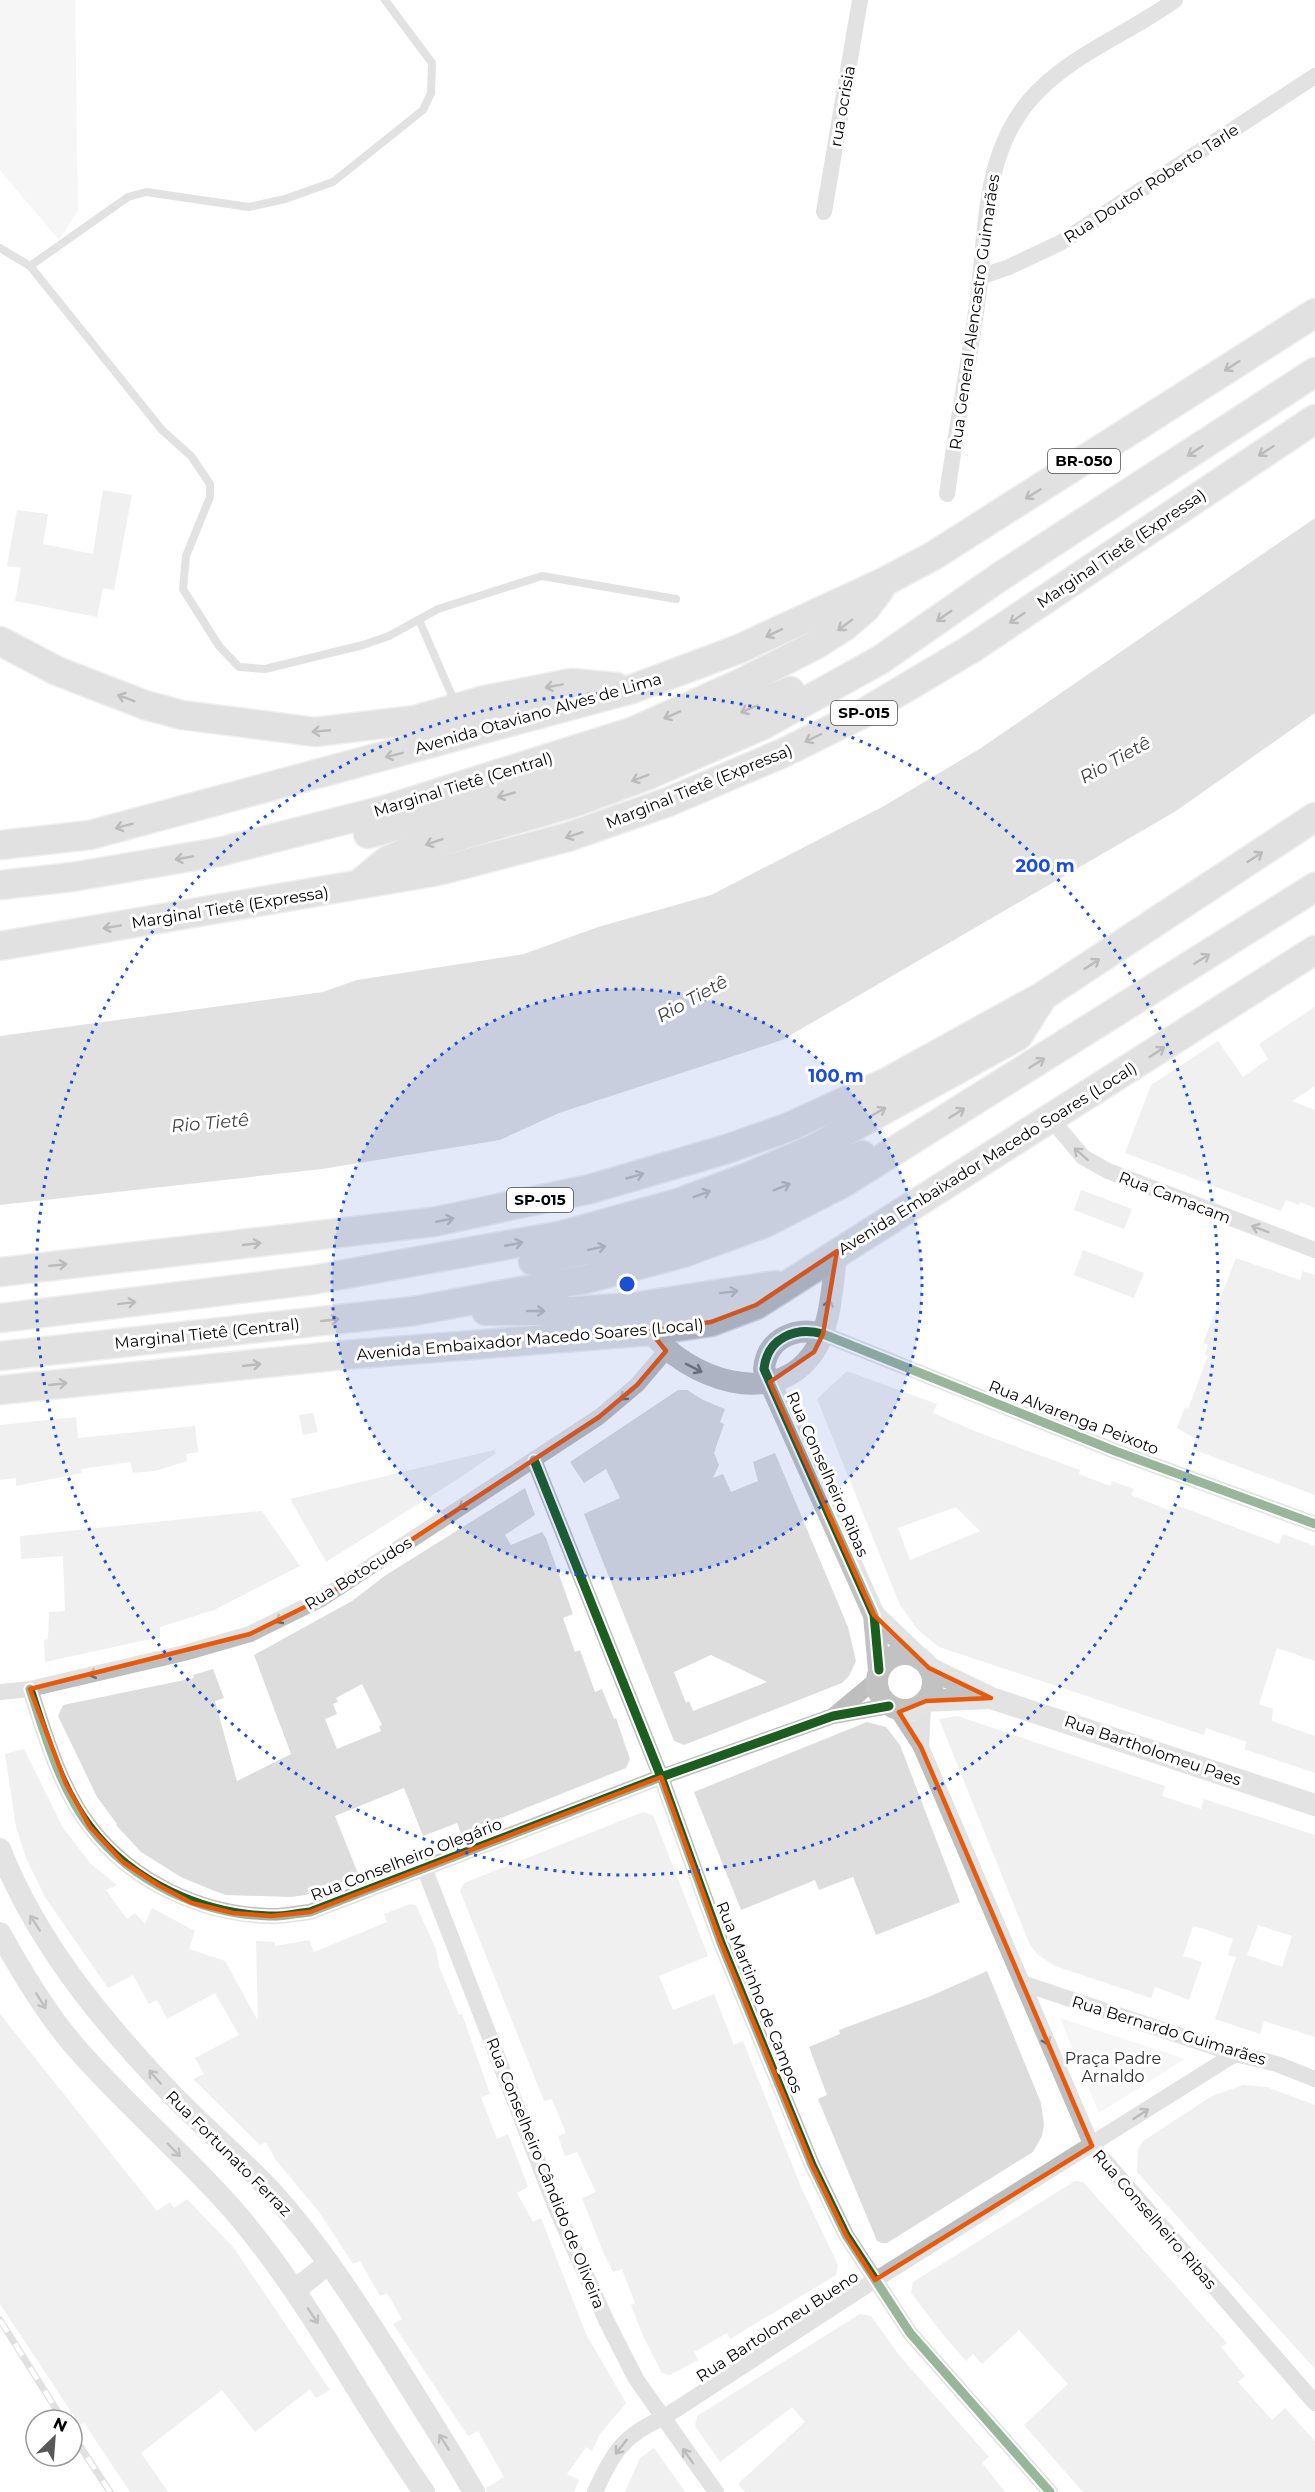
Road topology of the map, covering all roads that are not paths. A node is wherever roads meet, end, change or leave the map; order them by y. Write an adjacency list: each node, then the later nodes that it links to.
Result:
1 (385, 0): 7 (lane)
2 (860, 0): 5 (street, rua ocrisia)
3 (1175, 0): 8 (street, Rua General Alencastro Guimarães)
4 (1315, 76): 8 (street, Rua Doutor Roberto Tarle)
5 (824, 212)
6 (2, 252): 7 (lane)
7 (30, 266): 15 (lane)
8 (980, 277): 12 (street, Rua General Alencastro Guimarães)
9 (1315, 313): 13 (highway, Avenida Otaviano Alves de Lima / BR-050, one-way to 13)
10 (1315, 372): 18 (highway, one-way to 18)
11 (1315, 419): 26 (highway, Marginal Tietê (Expressa) / SP-015, one-way to 26)
12 (947, 494)
13 (884, 582): 20 (highway, Avenida Otaviano Alves de Lima / BR-050, one-way to 20); 24 (highway, Marginal Tietê (Central), one-way to 24)
14 (676, 599): 15 (lane)
15 (419, 620): 21 (lane)
16 (0, 625): 19 (street)
17 (0, 641): 19 (highway)
18 (880, 660): 24 (highway, one-way to 24); 26 (highway, one-way to 26)
19 (57, 671): 21 (highway, one-way to 19)
20 (632, 689): 21 (highway, one-way to 21); 23 (highway, Avenida Otaviano Alves de Lima, one-way to 23)
21 (457, 708)
22 (1315, 817): 30 (highway, SP-015, one-way to 22)
23 (0, 845)
24 (219, 852): 25 (highway, Marginal Tietê (Central), one-way to 25)
25 (0, 885)
26 (356, 886): 28 (highway, Marginal Tietê (Expressa) / SP-015, one-way to 28)
27 (1315, 887): 32 (highway, one-way to 27)
28 (0, 946)
29 (1315, 950): 31 (highway, Avenida Embaixador Macedo Soares (Local), one-way to 29)
30 (1043, 996): 35 (highway, SP-015, one-way to 30); 36 (highway, one-way to 30)
31 (1051, 1119): 33 (street, Rua Camacam, one-way to 31); 34 (highway, Avenida Embaixador Macedo Soares (Local))
32 (921, 1136): 36 (highway, one-way to 32); 38 (highway)
33 (1315, 1250)
34 (837, 1251): 37 (highway, Avenida Embaixador Macedo Soares (Local)); 40 (street, one-way to 34)
35 (0, 1272)
36 (312, 1280): 39 (highway, one-way to 36)
37 (787, 1284): 38 (highway, one-way to 37); 41 (highway, Avenida Embaixador Macedo Soares (Local))
38 (414, 1311): 42 (highway, Marginal Tietê (Central), one-way to 38)
39 (2, 1319)
40 (823, 1334): 43 (street); 43 (street, Rua Conselheiro Ribas); 46 (street, Rua Alvarenga Peixoto)
41 (658, 1341): 43 (street, one-way to 43); 44 (highway, Avenida Embaixador Macedo Soares (Local), one-way to 41); 45 (street, Rua Botocudos, one-way to 45)
42 (0, 1356)
43 (770, 1382): 47 (street, Rua Conselheiro Ribas)
44 (0, 1390)
45 (534, 1460): 50 (street, Rua Botocudos, one-way to 50); 57 (street, Rua Martinho de Campos)
46 (1315, 1524)
47 (874, 1615): 48 (street, Rua Conselheiro Ribas); 49 (street, Rua Conselheiro Ribas)
48 (925, 1663): 49 (street); 52 (street, Rua Bartholomeu Paes); 53 (street)
49 (877, 1675): 54 (street); 55 (street, Rua Conselheiro Olegário)
50 (30, 1689): 51 (street, Rua Botocudos); 60 (street, Rua Conselheiro Olegário)
51 (0, 1692)
52 (991, 1698): 53 (street, Rua Bartholomeu Paes); 58 (street, Rua Bartholomeu Paes)
53 (924, 1703): 54 (street); 56 (street, Rua Conselheiro Ribas)
54 (893, 1708): 55 (street, Rua Conselheiro Olegário); 56 (street, Rua Conselheiro Ribas)
55 (833, 1716): 57 (street, Rua Conselheiro Olegário)
56 (921, 1747): 62 (street, Rua Conselheiro Ribas)
57 (661, 1777): 60 (street, Rua Conselheiro Olegário); 67 (street, Rua Martinho de Campos)
58 (1315, 1805)
59 (0, 1849): 66 (street, Rua Fortunato Ferraz, one-way to 59)
60 (425, 1869): 70 (street, Rua Conselheiro Cândido de Oliveira)
61 (0, 1933): 68 (street, one-way to 68)
62 (1022, 1983): 63 (street, Rua Bernardo Guimarães); 65 (street, Rua Conselheiro Ribas, one-way to 65)
63 (1235, 2054): 64 (street, Rua Bernardo Guimarães); 65 (street, one-way to 63)
64 (1315, 2079)
65 (1092, 2146): 67 (street, Rua Bartolomeu Bueno); 69 (street, Rua Conselheiro Ribas)
66 (329, 2263): 68 (street); 72 (street, Rua Fortunato Ferraz, one-way to 66)
67 (876, 2280): 70 (street, Rua Bartolomeu Bueno); 75 (street, Rua Martinho de Campos)
68 (295, 2290): 71 (street, one-way to 71)
69 (1315, 2403)
70 (663, 2418): 73 (street, Rua Bartolomeu Bueno, one-way to 73); 74 (street, Rua Conselheiro Cândido de Oliveira, one-way to 70)
71 (424, 2492)
72 (474, 2492)
73 (595, 2492)
74 (716, 2492)
75 (1050, 2492)

